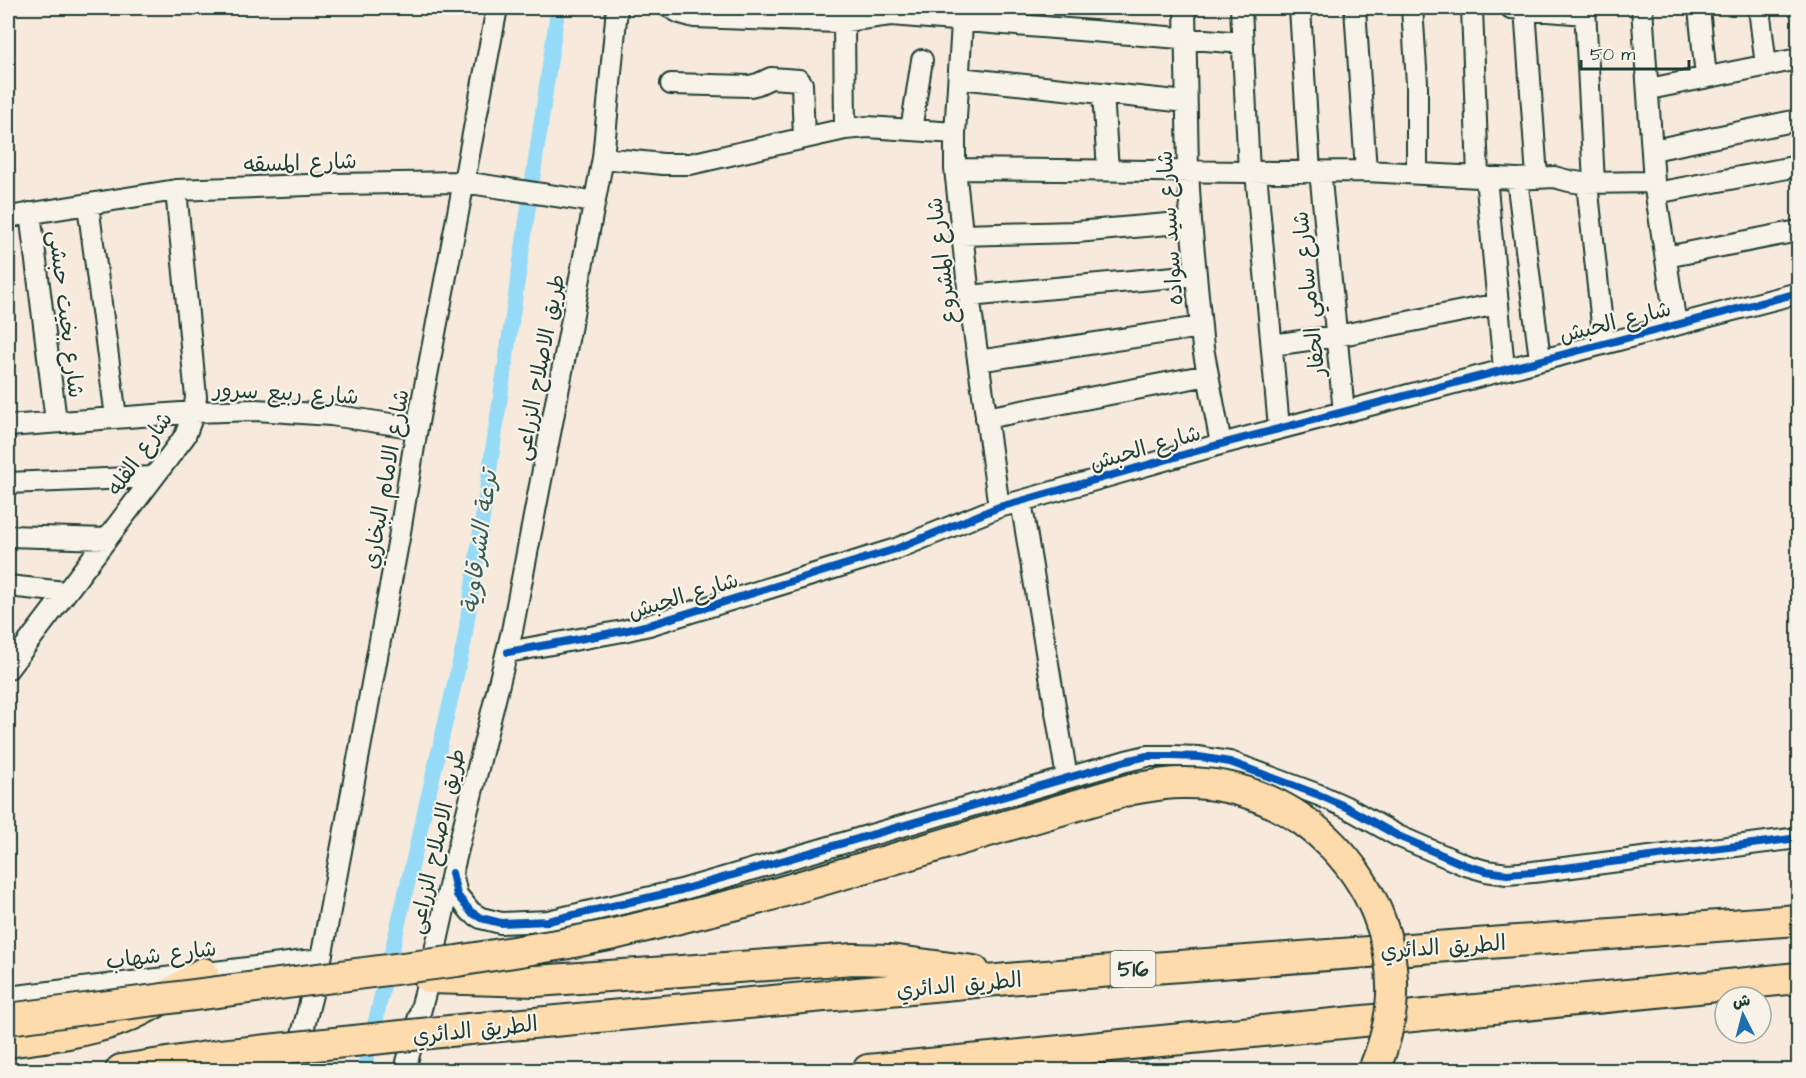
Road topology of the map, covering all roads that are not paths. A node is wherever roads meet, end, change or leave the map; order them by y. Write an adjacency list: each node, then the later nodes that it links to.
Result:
1 (497, 8): 45 (street, شارع الامام البخاري)
2 (616, 8): 34 (street, طريق الاصلاح الزراعى)
3 (671, 8): 16 (street)
4 (1185, 8): 17 (street, شارع سيد سواده)
5 (1241, 8): 18 (street)
6 (1300, 8): 41 (street, شارع سامي الحفار)
7 (1355, 8): 39 (street)
8 (1412, 8): 42 (street)
9 (1472, 8): 43 (street)
10 (1518, 8): 14 (street); 44 (street)
11 (1642, 8): 25 (street)
12 (1699, 8): 22 (street)
13 (1759, 8): 21 (street)
14 (1585, 11): 46 (street)
15 (963, 14): 16 (street); 17 (street); 23 (street, شارع المشروع)
16 (840, 17): 29 (street)
17 (1185, 38): 18 (street); 27 (street, شارع سيد سواده)
18 (1243, 43): 40 (street)
19 (1798, 59): 21 (street)
20 (922, 60): 30 (street)
21 (1766, 66): 22 (street)
22 (1706, 77): 25 (street)
23 (959, 78): 26 (street); 31 (street, شارع المشروع)
24 (671, 84): 32 (street)
25 (1648, 89): 33 (street)
26 (1103, 93): 27 (street); 37 (street)
27 (1186, 102): 38 (street, شارع سيد سواده)
28 (1798, 120): 33 (street)
29 (845, 129): 30 (street); 32 (street)
30 (911, 130): 31 (street)
31 (955, 133): 36 (street, شارع المشروع)
32 (804, 138): 34 (street)
33 (1653, 150): 47 (street)
34 (603, 158): 49 (street, طريق الاصلاح الزراعى)
35 (1798, 166): 47 (street)
36 (955, 169): 37 (street); 55 (street, شارع المشروع)
37 (1108, 170): 38 (street)
38 (1188, 171): 40 (street); 53 (street, شارع سيد سواده)
39 (1366, 171): 41 (street); 42 (street)
40 (1252, 172): 41 (street); 65 (street)
41 (1315, 172): 63 (street, شارع سامي الحفار)
42 (1417, 173): 43 (street)
43 (1482, 177): 44 (street); 60 (street)
44 (1527, 178): 46 (street); 66 (street)
45 (463, 182): 48 (street, شارع المسقه); 49 (street, شارع المسقه); 76 (street, شارع الامام البخاري)
46 (1590, 183): 47 (street); 64 (street)
47 (1655, 188): 56 (street)
48 (176, 190): 50 (street, شارع المسقه); 70 (street, شارع الفله)
49 (595, 202): 87 (street, طريق الاصلاح الزراعى)
50 (88, 205): 51 (street, شارع المسقه); 72 (street)
51 (30, 213): 52 (street, شارع المسقه); 74 (street, شارع بخيت حبشى)
52 (8, 217)
53 (1191, 222): 55 (street); 57 (street, شارع سيد سواده)
54 (1798, 231): 56 (street)
55 (961, 235): 59 (street, شارع المشروع)
56 (1666, 256): 61 (street)
57 (1196, 275): 59 (street); 62 (street, شارع سيد سواده)
58 (1798, 292): 61 (street, شارع الحبش)
59 (969, 296): 67 (street, شارع المشروع)
60 (1498, 304): 63 (street); 68 (street)
61 (1676, 325): 64 (street, شارع الحبش)
62 (1200, 327): 67 (street); 69 (street, شارع سيد سواده)
63 (1337, 336): 65 (street); 71 (street, شارع سامي الحفار)
64 (1604, 343): 66 (street, شارع الحبش)
65 (1272, 345): 77 (street)
66 (1540, 359): 68 (street, شارع الحبش)
67 (978, 361): 73 (street, شارع المشروع)
68 (1504, 369): 71 (street, شارع الحبش)
69 (1208, 375): 73 (street); 78 (street, شارع سيد سواده)
70 (194, 412): 72 (street, شارع ربيع سرور); 76 (street, شارع ربيع سرور); 79 (street, شارع الفله)
71 (1344, 412): 77 (street, شارع الحبش)
72 (117, 417): 74 (street, شارع ربيع سرور)
73 (986, 418): 82 (street, شارع المشروع)
74 (56, 421): 75 (street, شارع ربيع سرور)
75 (8, 426)
76 (417, 428): 93 (street, شارع الامام البخاري)
77 (1280, 428): 78 (street, شارع الحبش)
78 (1221, 444): 81 (street, شارع الحبش)
79 (154, 477): 80 (street); 84 (street, شارع الفله)
80 (8, 483)
81 (1021, 501): 82 (street, شارع الحبش); 89 (street)
82 (999, 507): 87 (street, شارع الحبش)
83 (8, 536): 84 (street)
84 (107, 539): 86 (street, شارع الفله)
85 (8, 586): 86 (street)
86 (65, 592): 88 (street, شارع الفله)
87 (507, 652): 91 (street, طريق الاصلاح الزراعى)
88 (8, 669)
89 (1067, 778): 90 (street); 91 (street)
90 (1798, 838)
91 (452, 873): 95 (street, طريق الاصلاح الزراعى)
92 (1798, 920): 96 (highway, الطريق الدائري / 516)
93 (321, 959): 94 (street, شارع شهاب); 103 (street, شارع الامام البخاري)
94 (203, 973): 98 (street, شارع شهاب); 100 (highway)
95 (429, 978): 96 (highway); 104 (street, طريق الاصلاح الزراعى)
96 (1018, 978): 102 (highway, الطريق الدائري / 516, bridge)
97 (1798, 978): 101 (highway)
98 (8, 997)
99 (8, 1018): 106 (highway, bridge)
100 (8, 1042)
101 (983, 1065): 105 (highway)
102 (121, 1071)
103 (293, 1071)
104 (405, 1071)
105 (868, 1071)
106 (1374, 1071)

